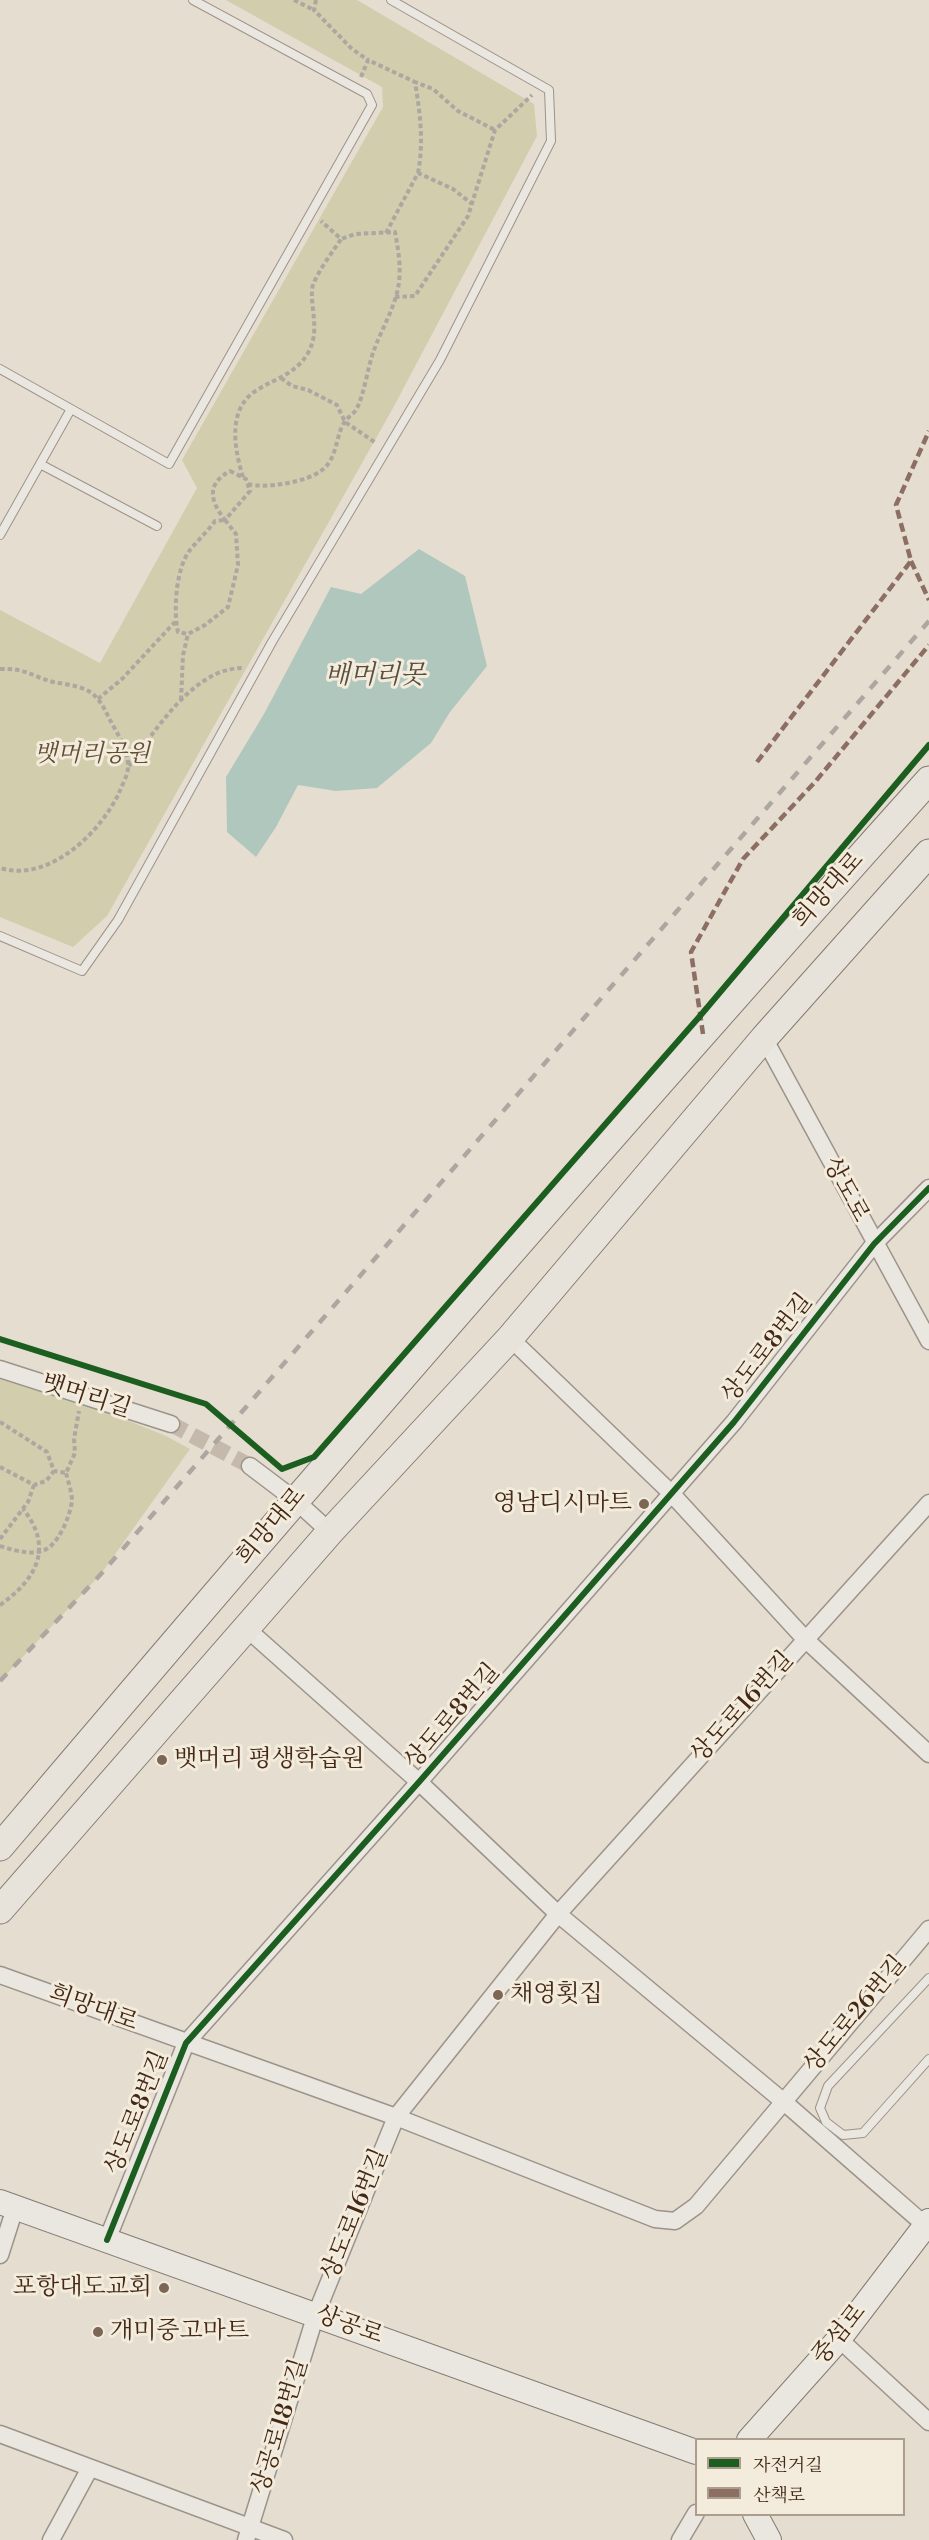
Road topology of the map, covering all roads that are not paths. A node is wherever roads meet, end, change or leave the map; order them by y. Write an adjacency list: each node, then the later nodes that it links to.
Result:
1 (193, 0): 4 (lane)
2 (391, 0): 10 (lane)
3 (0, 369): 4 (lane)
4 (71, 409): 5 (lane)
5 (40, 464): 6 (lane); 7 (lane)
6 (157, 526)
7 (0, 535)
8 (929, 780): 20 (main road, 희망대로)
9 (929, 853): 11 (main road, 희망대로)
10 (0, 936)
11 (764, 1038): 13 (street, 상도로); 14 (main road, 희망대로)
12 (929, 1188): 13 (street, 상도로8번길)
13 (874, 1244): 15 (street, 상도로); 19 (street, 상도로8번길)
14 (510, 1338): 19 (street); 22 (main road, 희망대로)
15 (929, 1341)
16 (1, 1374): 17 (street, 뱃머리길)
17 (171, 1424)
18 (250, 1466): 20 (street)
19 (671, 1493): 24 (street); 26 (street, 상도로8번길)
20 (295, 1500): 22 (street); 27 (main road, 희망대로)
21 (929, 1503): 24 (street, 상도로16번길)
22 (330, 1532): 23 (main road, 희망대로)
23 (246, 1628): 26 (street); 28 (main road, 희망대로)
24 (805, 1639): 25 (street); 29 (street, 상도로16번길)
25 (929, 1754)
26 (419, 1782): 29 (street, 상도로8번길); 33 (street, 상도로8번길)
27 (0, 1847)
28 (0, 1910)
29 (558, 1914): 36 (street); 37 (street, 상도로16번길)
30 (929, 1929): 36 (street, 상도로26번길)
31 (0, 1975): 33 (street, 희망대로)
32 (929, 1978): 34 (lane)
33 (186, 2043): 35 (street, 상도로8번길); 41 (street, 상도로8번길)
34 (929, 2059)
35 (292, 2080): 37 (street, 상도로16번길)
36 (784, 2102): 38 (street, 상도로26번길); 40 (street, 중섬로)
37 (396, 2117): 38 (street, 상도로16번길); 43 (street, 상도로16번길)
38 (564, 2183)
39 (7, 2205): 41 (main road, 상공로); 42 (street)
40 (927, 2223): 44 (main road, 중섬로)
41 (107, 2240): 43 (main road, 상공로)
42 (0, 2255)
43 (316, 2314): 48 (main road, 상공로); 52 (street, 상공로18번길)
44 (839, 2339): 45 (street); 47 (main road, 중섬로)
45 (929, 2422)
46 (0, 2434): 49 (street)
47 (750, 2438)
48 (695, 2452)
49 (90, 2468): 52 (street); 53 (street)
50 (695, 2515): 55 (street)
51 (756, 2516): 56 (main road)
52 (248, 2534): 54 (street)
53 (51, 2540)
54 (284, 2540)
55 (680, 2540)
56 (769, 2540)

